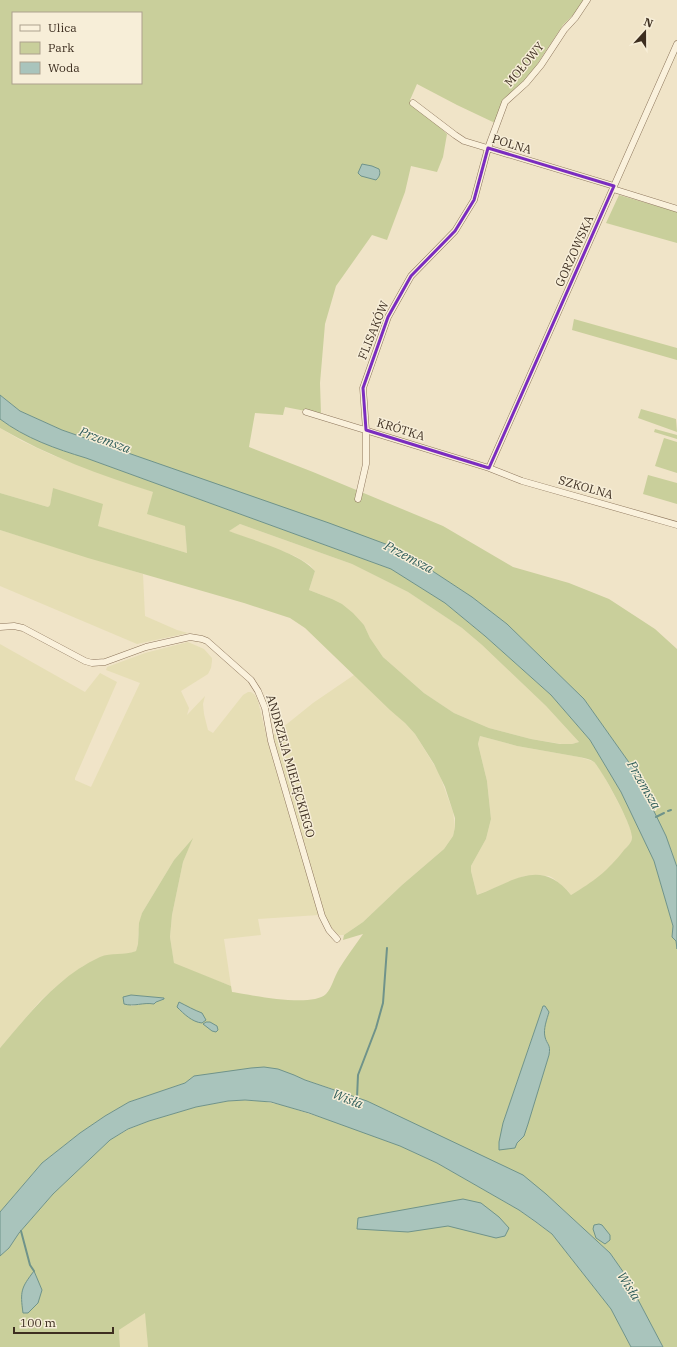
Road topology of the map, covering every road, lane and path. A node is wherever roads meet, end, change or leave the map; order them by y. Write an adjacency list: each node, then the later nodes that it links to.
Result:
1 (587, 0): 4 (street, MOŁOWY)
2 (677, 44): 5 (street, GORZOWSKA)
3 (413, 103): 4 (street, POLNA)
4 (488, 148): 5 (street, POLNA); 8 (street, FLISAKÓW)
5 (614, 188): 6 (street, POLNA); 9 (street, GORZOWSKA)
6 (677, 209)
7 (306, 412): 8 (street, KRÓTKA)
8 (366, 430): 9 (street, KRÓTKA); 10 (street, FLISAKÓW)
9 (489, 468): 11 (street, SZKOLNA)
10 (358, 498)
11 (677, 525)
12 (0, 627): 13 (street, ANDRZEJA MIELĘCKIEGO)
13 (338, 939)

